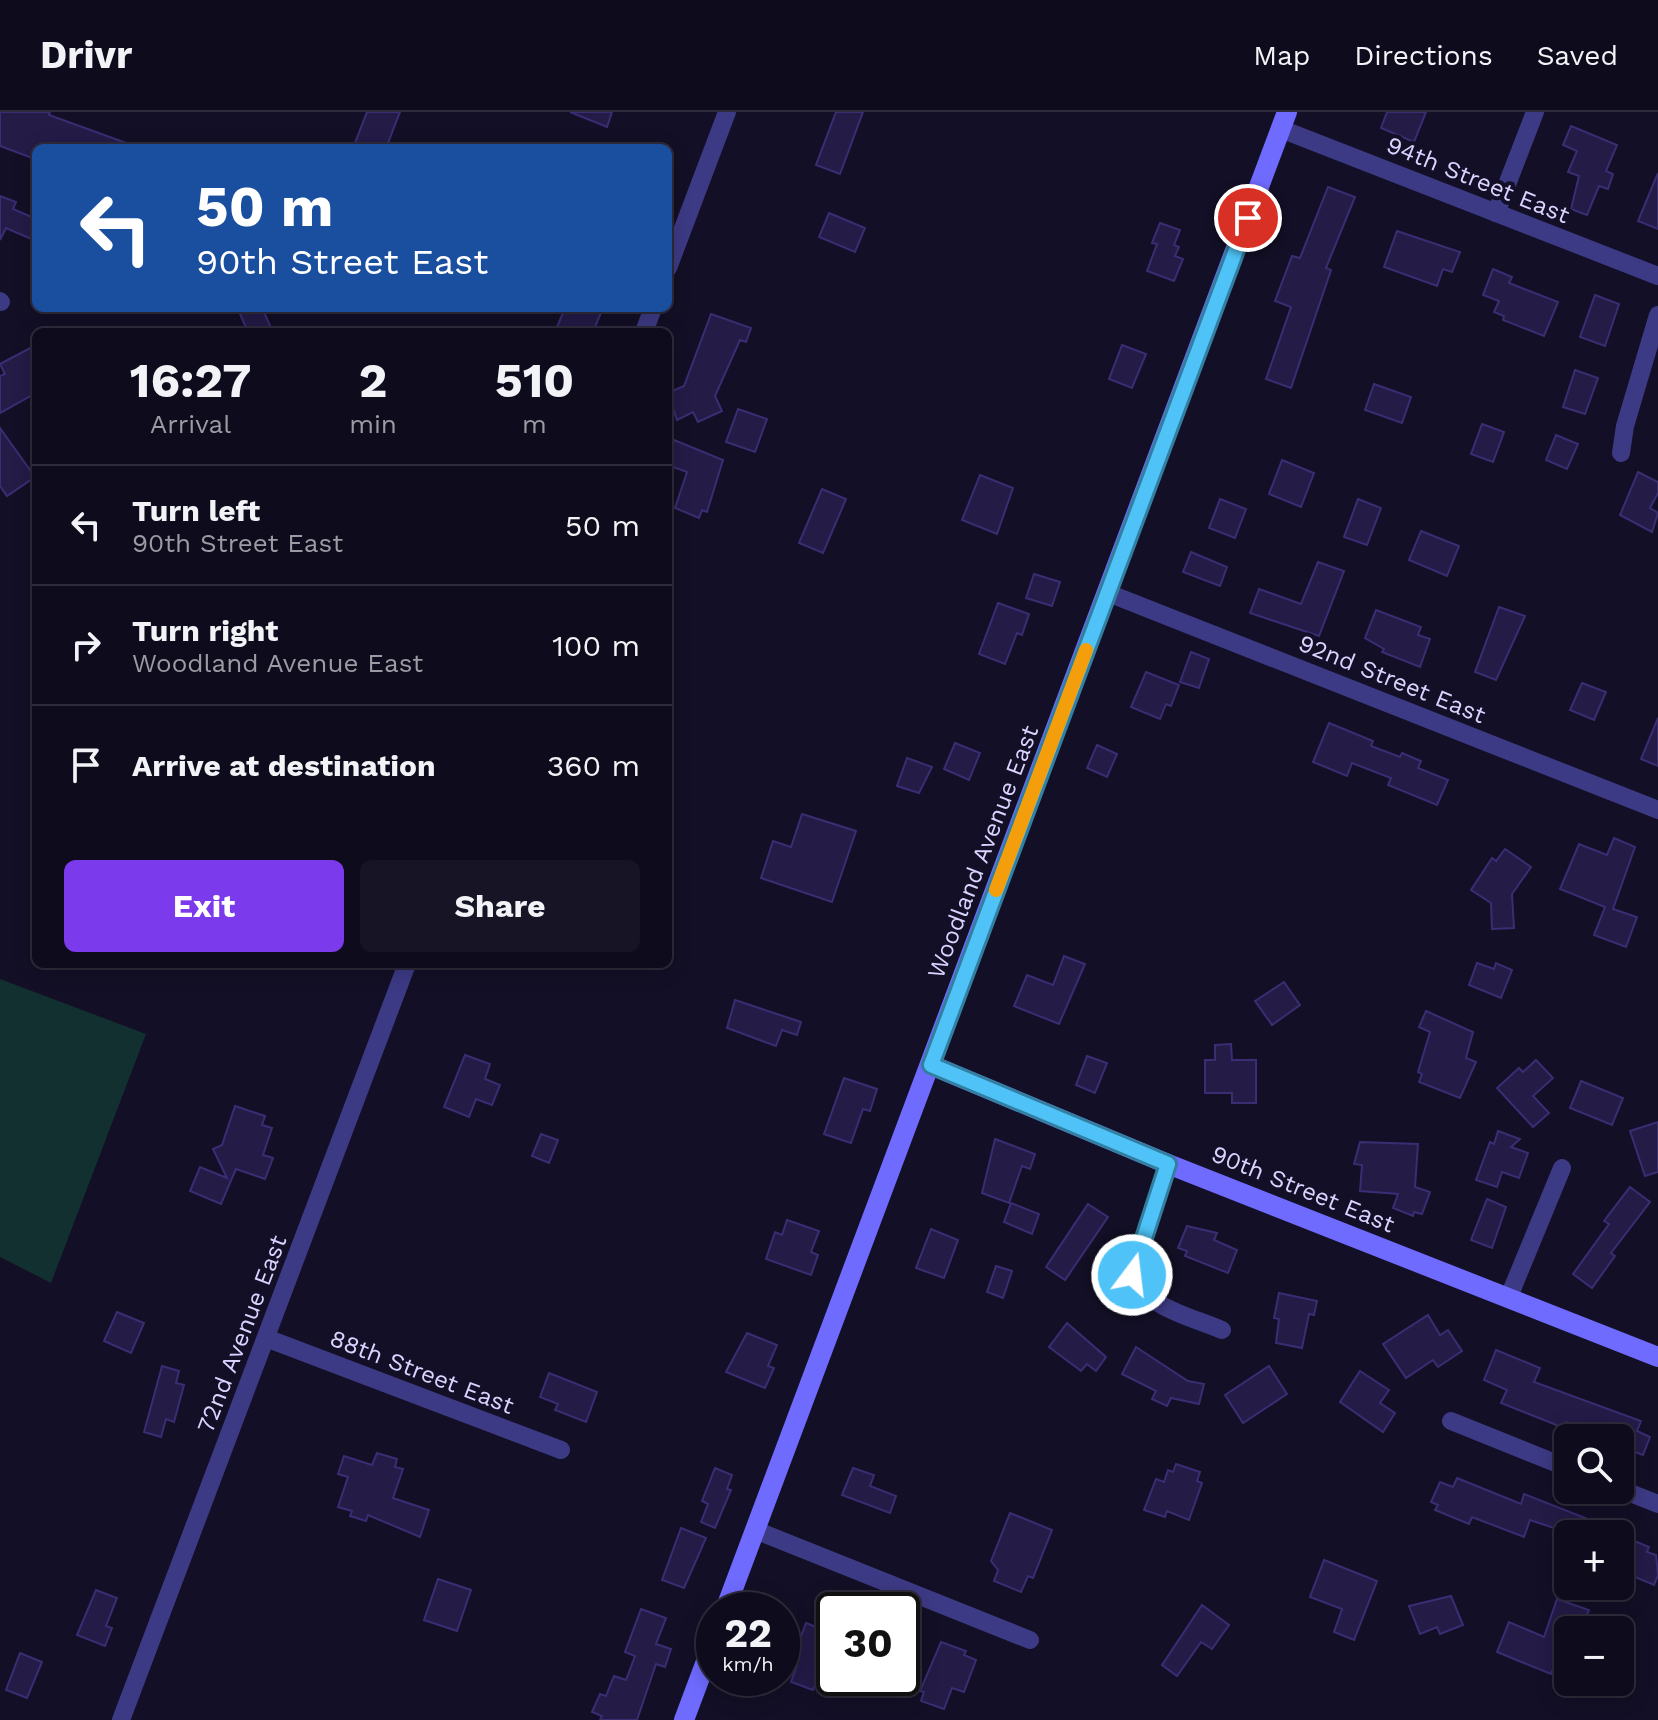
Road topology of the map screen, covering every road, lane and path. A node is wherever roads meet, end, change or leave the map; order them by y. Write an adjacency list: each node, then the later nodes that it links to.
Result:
1 (727, 112): 5 (street)
2 (1535, 112): 4 (street)
3 (1284, 120): 4 (street, 94th Street East); 9 (street, Woodland Avenue East)
4 (1496, 213): 6 (street, 94th Street East)
5 (672, 257)
6 (1658, 276)
7 (1658, 315): 8 (street)
8 (1621, 453)
9 (1108, 593): 10 (street, 92nd Street East); 12 (street, Woodland Avenue East)
10 (1658, 810)
11 (405, 968): 17 (street, 72nd Avenue East)
12 (931, 1065): 13 (street, 90th Street East); 24 (street, Woodland Avenue East)
13 (1168, 1164): 15 (street, 90th Street East); 16 (street)
14 (1562, 1168): 15 (street)
15 (1508, 1299): 18 (street, 90th Street East)
16 (1222, 1330)
17 (266, 1338): 20 (street, 88th Street East); 28 (street, 72nd Avenue East)
18 (1658, 1357)
19 (1451, 1421): 21 (street)
20 (561, 1450)
21 (1554, 1462)
22 (1634, 1495): 23 (street)
23 (1658, 1504)
24 (755, 1530): 25 (street, Woodland Avenue East); 26 (street)
25 (732, 1592)
26 (1030, 1640)
27 (696, 1688): 29 (street)
28 (121, 1720)
29 (684, 1720)

